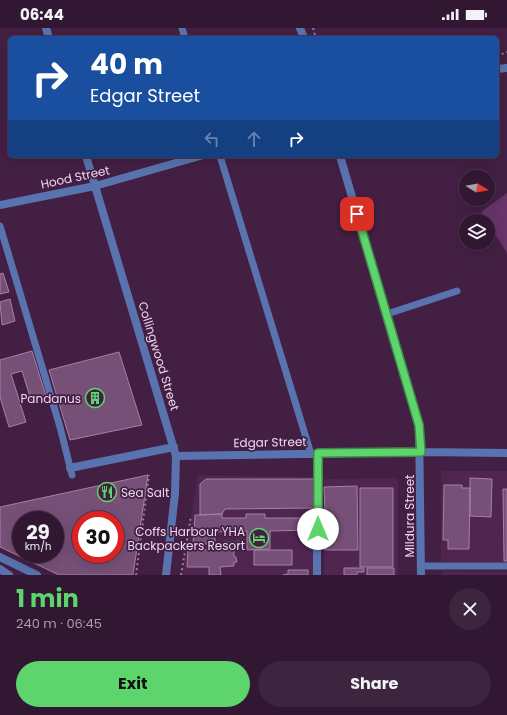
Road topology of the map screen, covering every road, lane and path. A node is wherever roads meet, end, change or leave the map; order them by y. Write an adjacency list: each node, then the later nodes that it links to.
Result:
1 (87, 158): 5 (street, Collingwood Street)
2 (193, 158): 5 (street, Hood Street)
3 (221, 158): 13 (lane)
4 (341, 158): 9 (street, Mildura Street)
5 (95, 186): 6 (street, Hood Street); 10 (street, Collingwood Street)
6 (0, 205)
7 (0, 226): 15 (lane)
8 (457, 291): 9 (lane)
9 (387, 314): 11 (street, Mildura Street)
10 (174, 447): 14 (street, Collingwood Street); 15 (street)
11 (421, 452): 12 (street, Edgar Street); 13 (street, Edgar Street); 19 (street, Mildura Street)
12 (507, 453)
13 (314, 454): 14 (street, Edgar Street); 28 (street)
14 (176, 456): 22 (street, Collingwood Street)
15 (71, 472)
16 (149, 475): 25 (path)
17 (190, 516): 27 (path)
18 (0, 557): 24 (street)
19 (421, 566): 20 (lane); 29 (street, Mildura Street)
20 (507, 566)
21 (0, 569): 23 (street)
22 (166, 571): 26 (street, Collingwood Street)
23 (9, 575)
24 (37, 575)
25 (136, 575)
26 (163, 575)
27 (181, 575)
28 (318, 575)
29 (421, 575)

